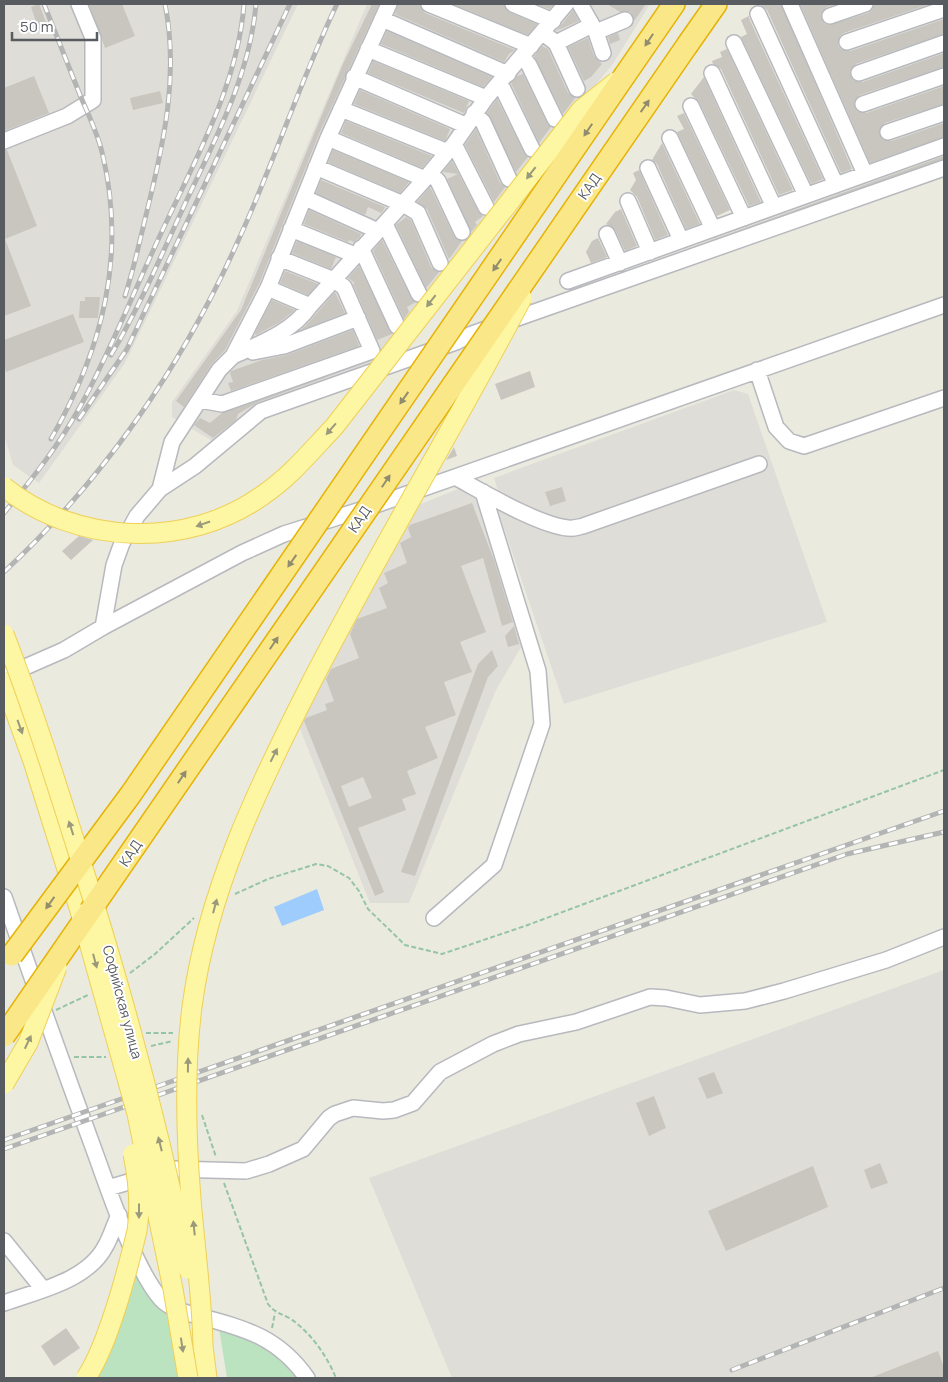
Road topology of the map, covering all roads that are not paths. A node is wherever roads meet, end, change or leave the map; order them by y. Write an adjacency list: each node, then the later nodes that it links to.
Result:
1 (79, 4): 43 (street)
2 (389, 4): 14 (street)
3 (429, 4): 24 (street)
4 (513, 4): 15 (street)
5 (566, 4): 15 (street)
6 (580, 4): 17 (street)
7 (674, 4): 28 (highway, one-way to 28)
8 (716, 4): 67 (highway, КАД, one-way to 8, bridge)
9 (790, 4): 51 (street)
10 (865, 4): 13 (street)
11 (944, 9): 19 (street)
12 (758, 14): 54 (street)
13 (830, 16)
14 (382, 19): 23 (street); 31 (street)
15 (553, 20): 18 (street)
16 (625, 20): 17 (street)
17 (594, 29): 20 (street); 25 (street)
18 (543, 32): 20 (street); 24 (street)
19 (847, 42)
20 (556, 43): 32 (street)
21 (734, 43): 56 (street)
22 (944, 43): 27 (street)
23 (368, 48): 30 (street); 33 (street)
24 (526, 51): 31 (street); 39 (street)
25 (603, 53)
26 (712, 73): 61 (street)
27 (859, 74)
28 (625, 75): 89 (main road, one-way to 89, bridge); 100 (highway, one-way to 100, bridge)
29 (944, 76): 34 (street)
30 (354, 77): 36 (street); 38 (street)
31 (504, 78): 33 (street); 46 (street)
32 (577, 89)
33 (486, 98): 38 (street)
34 (863, 104)
35 (691, 106): 62 (street)
36 (341, 109): 41 (street); 45 (street)
37 (944, 113): 40 (street)
38 (470, 119): 45 (street); 53 (street)
39 (555, 119)
40 (888, 132)
41 (328, 138): 47 (street); 52 (street)
42 (670, 138): 65 (street)
43 (4, 141)
44 (944, 146): 49 (street)
45 (451, 148): 52 (street); 60 (street)
46 (532, 149)
47 (316, 167): 57 (street); 59 (street)
48 (648, 168): 69 (street)
49 (882, 168): 51 (street); 55 (street)
50 (944, 168): 55 (street)
51 (865, 174): 54 (street)
52 (427, 176): 59 (street); 66 (street)
53 (509, 179)
54 (836, 185): 56 (street)
55 (888, 187): 90 (street)
56 (806, 195): 61 (street)
57 (304, 198): 63 (street); 64 (street)
58 (628, 201): 71 (street)
59 (403, 204): 63 (street); 73 (street)
60 (486, 207)
61 (774, 207): 62 (street)
62 (744, 218): 65 (street)
63 (382, 227): 70 (street); 78 (street)
64 (291, 229): 70 (street); 72 (street)
65 (713, 229): 69 (street)
66 (462, 232)
67 (557, 232): 99 (highway, КАД, one-way to 67, bridge); 109 (main road, one-way to 67, bridge)
68 (606, 234): 74 (street)
69 (682, 240): 71 (street)
70 (358, 251): 75 (street); 82 (street)
71 (650, 252): 74 (street)
72 (279, 258): 75 (street); 77 (street)
73 (440, 263)
74 (620, 263): 76 (street)
75 (334, 280): 80 (street); 81 (street)
76 (568, 281)
77 (268, 288): 80 (street); 83 (street)
78 (420, 294)
79 (944, 305): 84 (street)
80 (310, 306): 83 (street)
81 (358, 318): 83 (street); 86 (street)
82 (397, 326)
83 (234, 356): 86 (street)
84 (756, 370): 85 (street); 88 (street)
85 (944, 398)
86 (200, 400): 90 (street)
87 (759, 464): 91 (street)
88 (455, 477): 91 (street); 92 (street)
89 (4, 487)
90 (160, 489): 92 (street)
91 (482, 492): 97 (street)
92 (103, 627): 94 (street)
93 (4, 634): 109 (main road, Софийская улица, one-way to 93, bridge)
94 (4, 677)
95 (4, 681): 102 (main road, Софийская улица, one-way to 102, bridge)
96 (4, 897): 104 (street)
97 (434, 918)
98 (944, 937): 104 (street)
99 (62, 954): 101 (highway, КАД, bridge); 103 (main road, one-way to 99, bridge)
100 (4, 967)
101 (4, 1036)
102 (115, 1042): 110 (main road, one-way to 110, bridge); 111 (main road, Софийская улица, one-way to 111, bridge)
103 (4, 1084)
104 (108, 1188): 105 (street)
105 (119, 1214): 107 (street); 113 (street)
106 (4, 1241): 107 (street)
107 (43, 1289): 108 (street)
108 (4, 1303)
109 (203, 1346): 112 (main road, Софийская улица)
110 (86, 1378)
111 (188, 1378)
112 (208, 1378)
113 (307, 1378)

